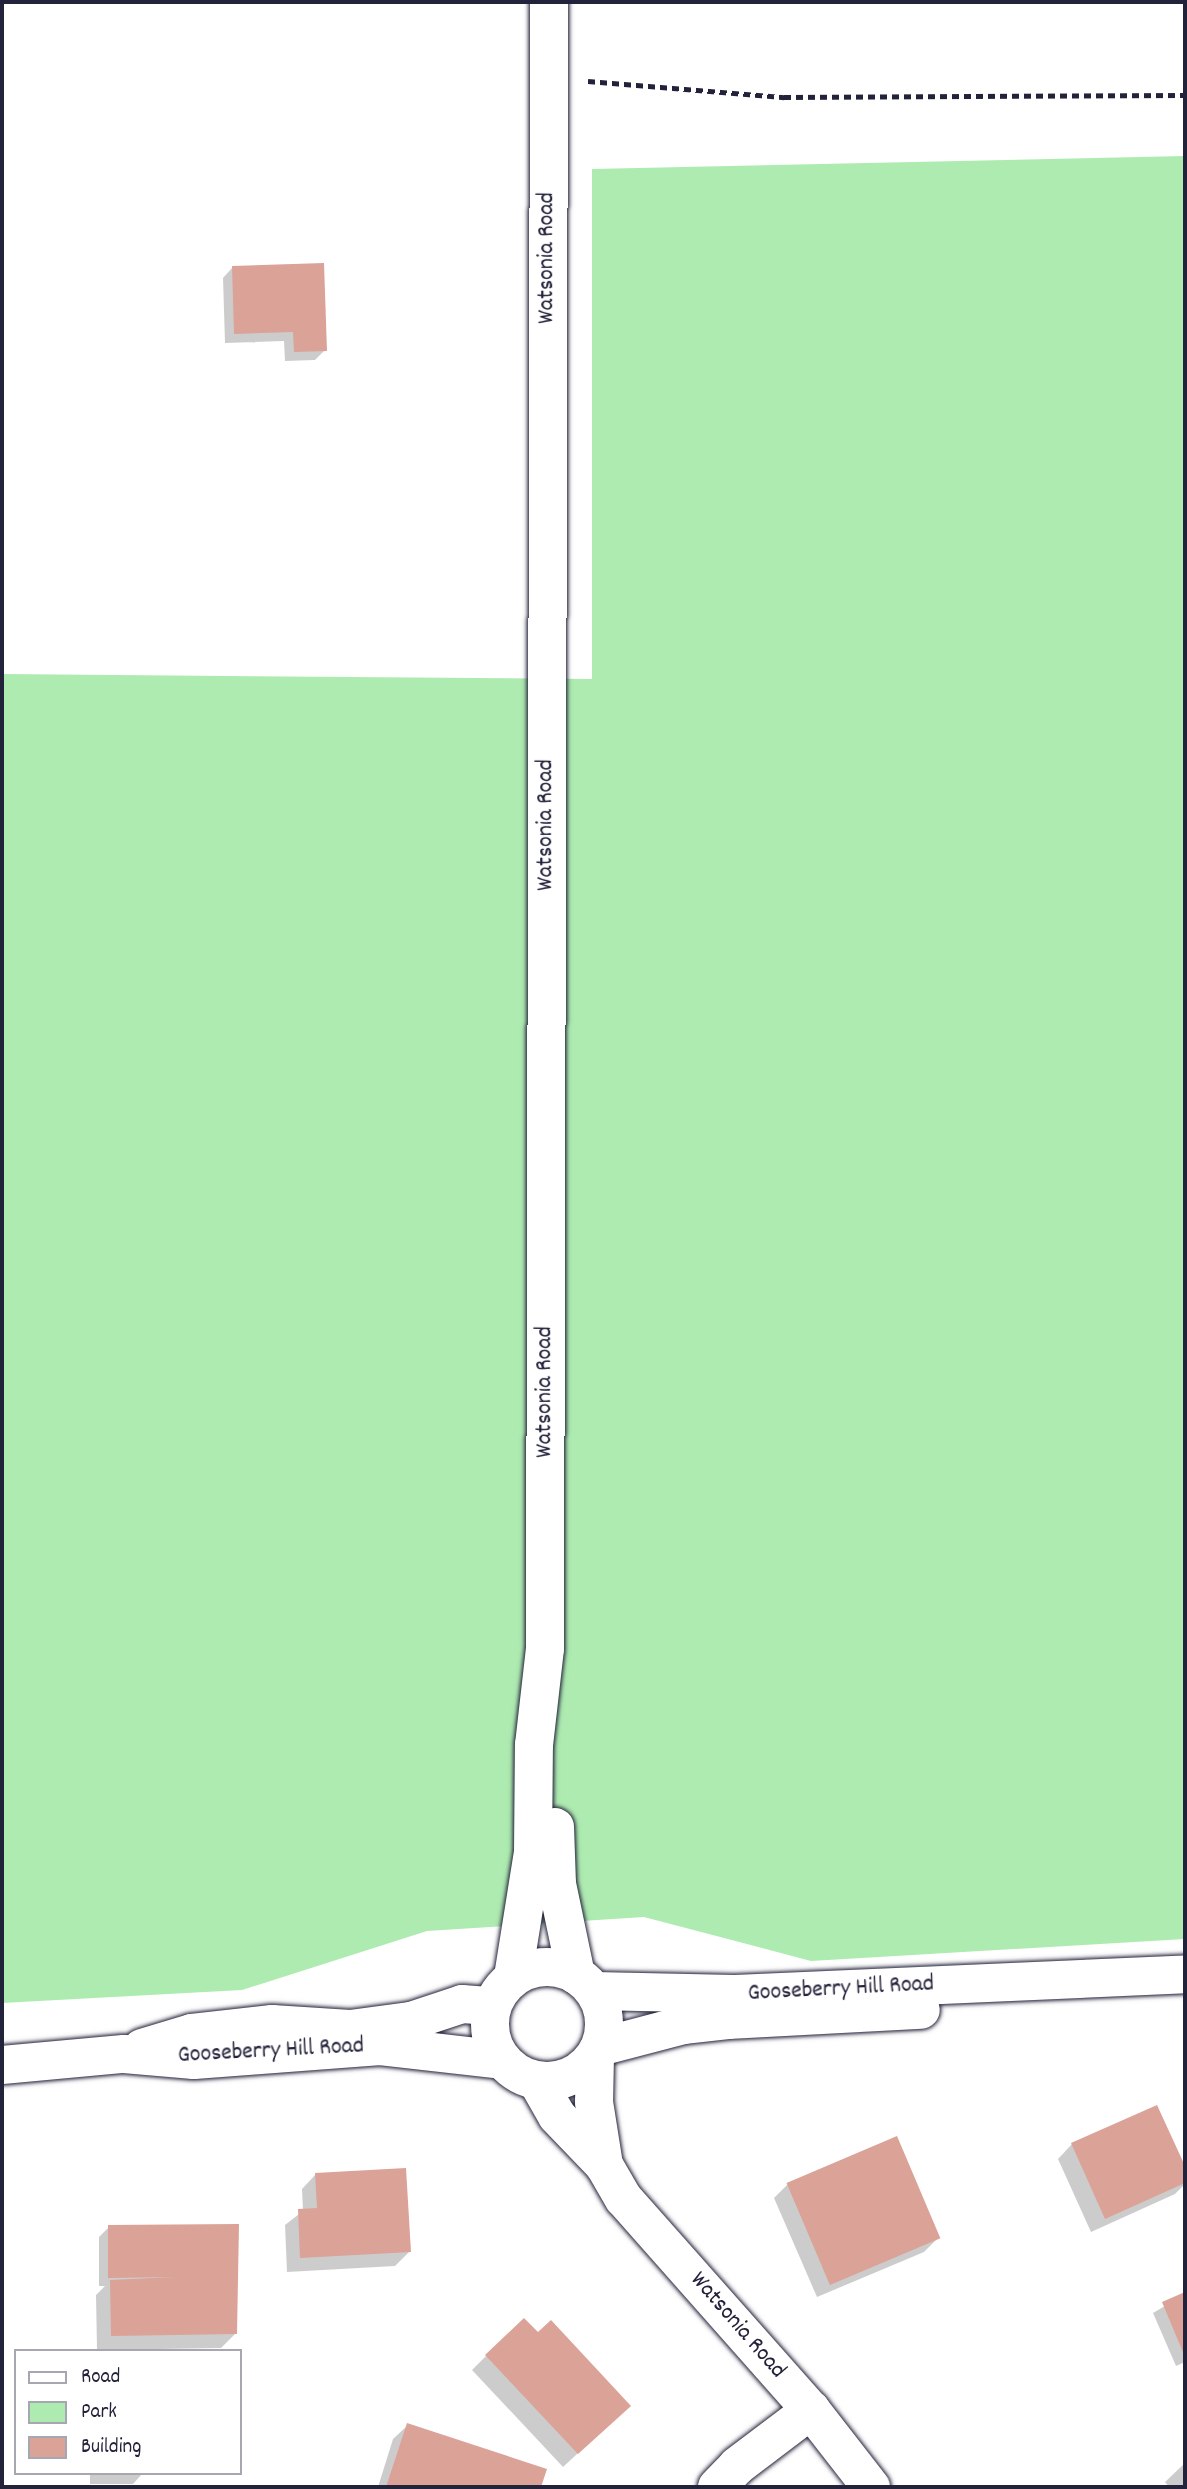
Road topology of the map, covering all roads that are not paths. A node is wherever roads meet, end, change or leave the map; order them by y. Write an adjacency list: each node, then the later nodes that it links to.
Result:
1 (549, 2): 2 (street, Watsonia Road)
2 (545, 1649): 5 (street, Watsonia Road); 6 (street, Watsonia Road)
3 (1185, 1974): 4 (street, Gooseberry Hill Road)
4 (1089, 1982): 5 (street, Gooseberry Hill Road); 7 (street, Gooseberry Hill Road)
5 (585, 1983): 6 (street); 7 (street)
6 (503, 1991): 8 (street, Gooseberry Hill Road); 9 (street)
7 (598, 2052): 11 (street); 12 (street, Watsonia Road)
8 (124, 2054): 9 (street, Gooseberry Hill Road); 10 (street, Gooseberry Hill Road)
9 (502, 2060): 11 (street)
10 (2, 2065)
11 (537, 2081): 12 (street, Watsonia Road)
12 (604, 2165): 13 (street, Watsonia Road)
13 (811, 2410): 14 (street); 15 (street, Watsonia Road)
14 (717, 2487)
15 (871, 2487)

